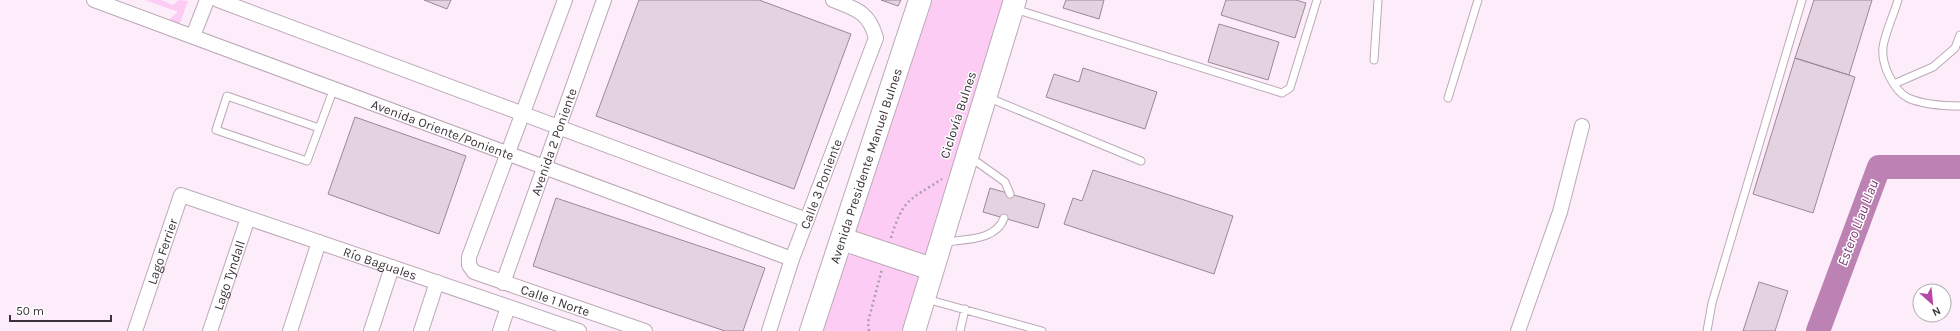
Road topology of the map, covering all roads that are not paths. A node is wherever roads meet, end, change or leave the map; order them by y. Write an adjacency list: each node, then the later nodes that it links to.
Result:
1 (94, 0): 15 (street, Avenida Oriente/Poniente)
2 (207, 0): 15 (street)
3 (218, 0): 22 (street)
4 (565, 0): 22 (street)
5 (604, 0): 24 (street, Avenida 2 Poniente)
6 (833, 0): 34 (street, Calle 3 Poniente)
7 (920, 0): 35 (main road, Avenida Presidente Manuel Bulnes)
8 (1316, 0): 13 (lane)
9 (1378, 0): 16 (lane)
10 (1478, 0): 20 (lane)
11 (1802, 0): 60 (lane)
12 (1898, 0): 17 (lane)
13 (1014, 4): 19 (main road)
14 (1960, 35): 17 (lane)
15 (193, 36): 18 (street, Avenida Oriente/Poniente)
16 (1374, 60)
17 (1894, 84): 21 (lane)
18 (334, 88): 25 (lane); 26 (street, Avenida Oriente/Poniente)
19 (985, 96): 27 (main road); 28 (lane)
20 (1448, 98)
21 (1960, 106)
22 (523, 114): 24 (street); 26 (street)
23 (1582, 126): 59 (street)
24 (558, 127): 29 (street, Avenida 2 Poniente); 34 (street)
25 (319, 128): 25 (lane)
26 (508, 153): 29 (street, Avenida Oriente/Poniente); 42 (street, Calle 1 Norte)
27 (967, 155): 30 (lane); 37 (main road)
28 (1141, 161)
29 (544, 167): 38 (street, Avenida Oriente/Poniente); 42 (street, Avenida 2 Poniente)
30 (1010, 194)
31 (181, 195): 32 (street, Río Baguales); 46 (street, Lago Ferrier)
32 (248, 218): 36 (street, Río Baguales); 47 (street, Lago Tyndall)
33 (1004, 218): 37 (lane)
34 (807, 220): 38 (street, Calle 3 Poniente)
35 (842, 239): 40 (main road); 55 (main road, Avenida Presidente Manuel Bulnes)
36 (319, 242): 39 (street, Río Baguales); 48 (street)
37 (941, 242): 40 (main road)
38 (792, 259): 54 (street, Calle 3 Poniente)
39 (392, 267): 41 (street, Río Baguales); 49 (street)
40 (932, 269): 43 (main road)
41 (437, 282): 44 (street, Río Baguales); 50 (street)
42 (503, 284): 53 (street, Calle 1 Norte)
43 (924, 298): 45 (lane); 56 (main road)
44 (508, 307): 51 (street); 52 (street, Río Baguales)
45 (965, 309): 57 (lane); 58 (lane)
46 (135, 331)
47 (210, 331)
48 (290, 331)
49 (371, 331)
50 (421, 331)
51 (500, 331)
52 (579, 331)
53 (645, 331)
54 (769, 331)
55 (811, 331)
56 (914, 331)
57 (960, 331)
58 (1042, 331)
59 (1518, 331)
60 (1708, 331)

